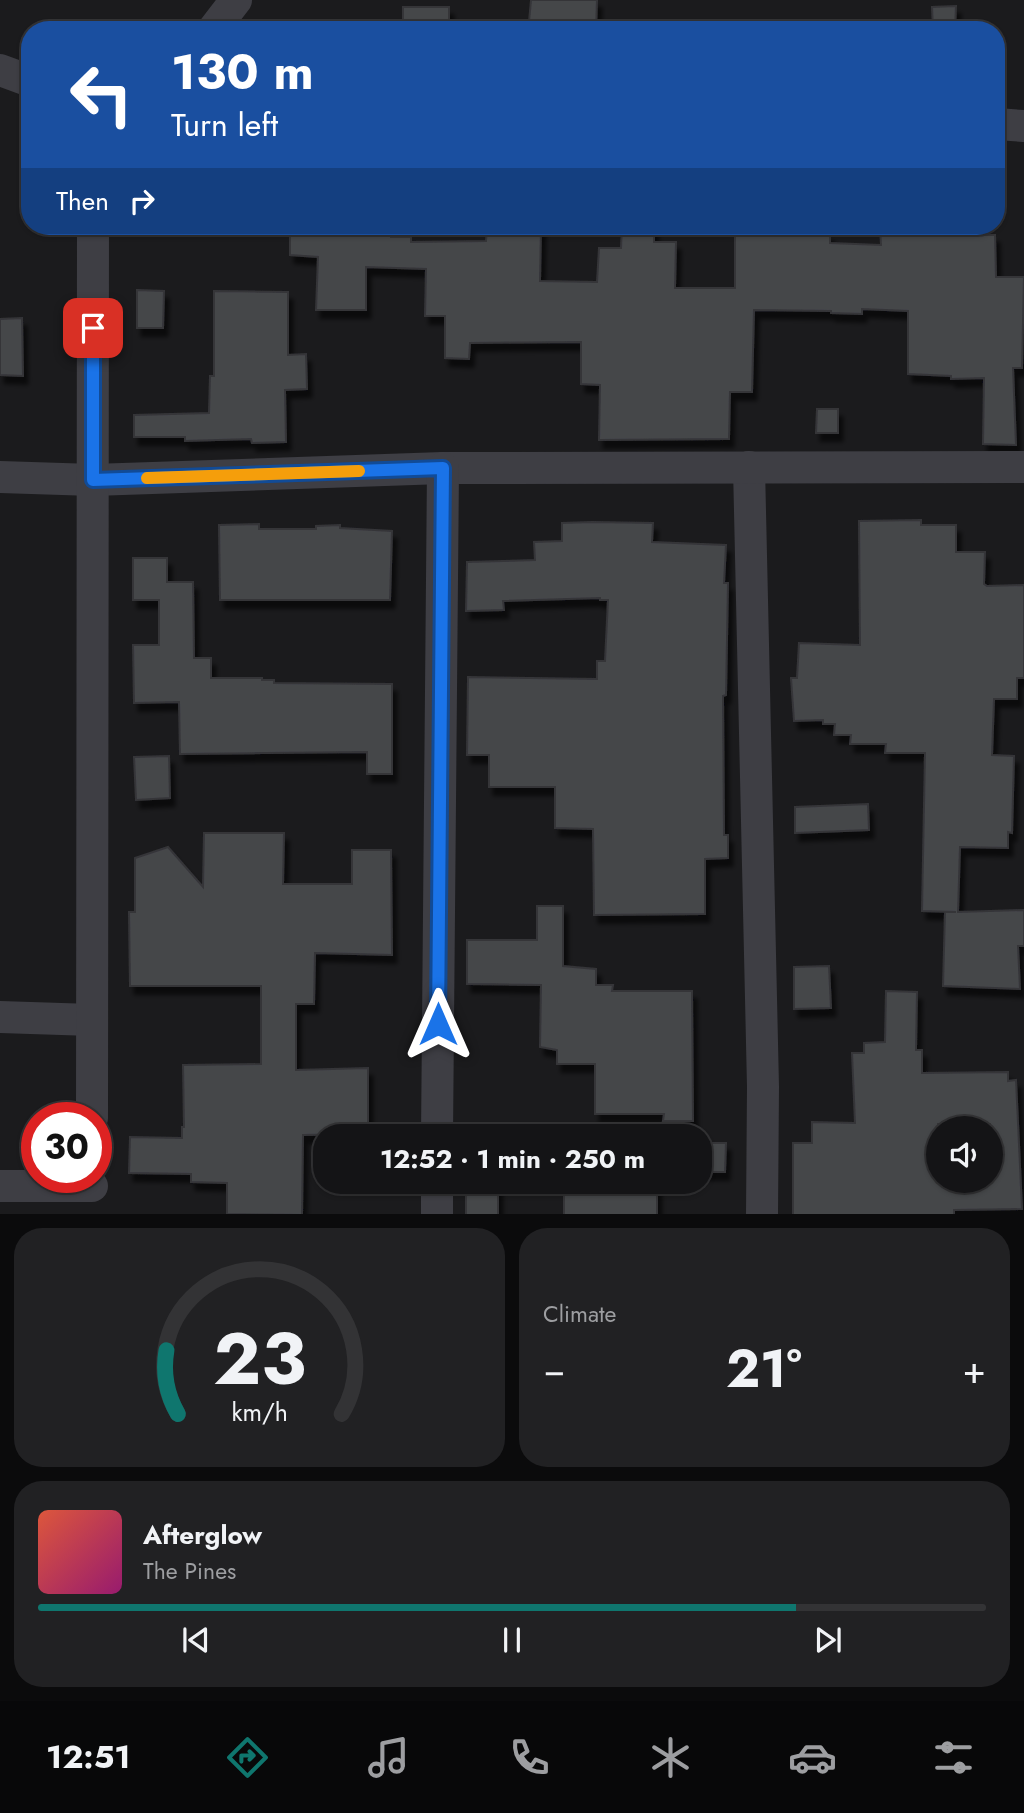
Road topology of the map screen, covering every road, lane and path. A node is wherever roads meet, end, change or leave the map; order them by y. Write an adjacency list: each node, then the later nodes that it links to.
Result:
1 (236, 0): 2 (street)
2 (220, 21)
3 (0, 70): 4 (street)
4 (21, 77)
5 (1005, 125): 6 (street)
6 (1024, 126)
7 (93, 235): 12 (street)
8 (750, 467): 9 (street); 10 (street); 21 (street)
9 (1024, 467)
10 (443, 468): 12 (street); 16 (street)
11 (0, 477): 12 (street)
12 (93, 480): 14 (street)
13 (0, 1017): 14 (street)
14 (92, 1020): 15 (street)
15 (92, 1102)
16 (437, 1124)
17 (0, 1186): 18 (street)
18 (21, 1188)
19 (437, 1194): 20 (street)
20 (437, 1214)
21 (762, 1214)

